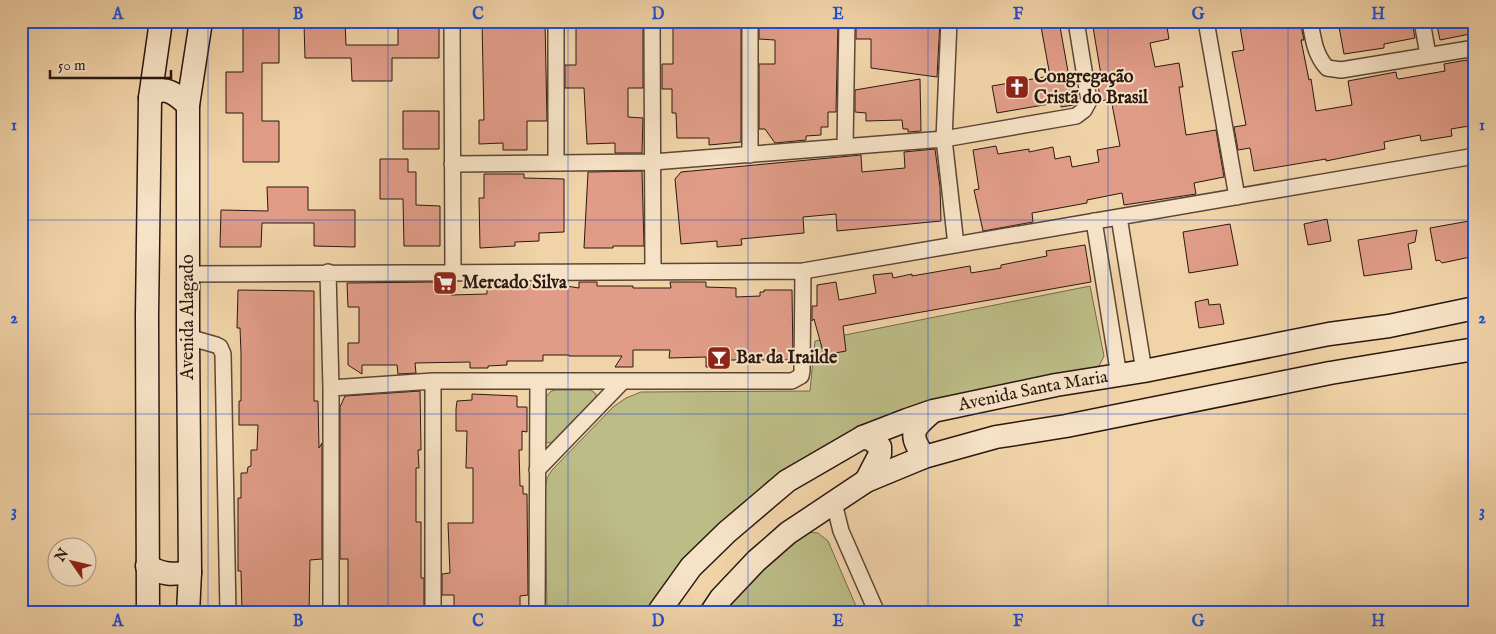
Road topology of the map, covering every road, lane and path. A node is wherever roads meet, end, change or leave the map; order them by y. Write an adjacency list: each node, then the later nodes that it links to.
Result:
1 (161, 21): 15 (main road)
2 (201, 21): 16 (main road, Avenida Alagado)
3 (452, 21): 23 (street)
4 (556, 21): 22 (street)
5 (652, 21): 21 (street)
6 (750, 21): 19 (street)
7 (847, 21): 18 (street)
8 (949, 21): 17 (street)
9 (1076, 21): 17 (street)
10 (1206, 21): 24 (street)
11 (1310, 21): 14 (street)
12 (1422, 21): 14 (street)
13 (1475, 48): 14 (street)
14 (1428, 55)
15 (150, 98): 16 (main road); 52 (main road)
16 (188, 105): 32 (main road, Avenida Alagado)
17 (944, 139): 18 (street); 27 (street)
18 (845, 147): 19 (street)
19 (750, 155): 21 (street)
20 (1475, 156): 24 (street)
21 (653, 162): 22 (street); 28 (street)
22 (556, 163): 23 (street)
23 (452, 164): 31 (street)
24 (1237, 197): 25 (street)
25 (1119, 217): 26 (street); 39 (street)
26 (1094, 221): 27 (street); 41 (street)
27 (956, 245): 29 (street)
28 (653, 271): 29 (street); 31 (street)
29 (803, 271): 44 (street)
30 (328, 272): 31 (street); 32 (street); 45 (street)
31 (453, 272)
32 (188, 274): 36 (main road, Avenida Alagado)
33 (1475, 308): 34 (main road, Avenida Santa Maria)
34 (1389, 326): 35 (main road, Avenida Santa Maria); 38 (main road)
35 (1329, 334): 39 (main road, Avenida Santa Maria); 40 (main road)
36 (188, 337): 53 (main road, Avenida Alagado); 56 (street)
37 (1475, 349): 38 (main road)
38 (1392, 362): 40 (main road)
39 (1144, 372): 41 (main road, Avenida Santa Maria)
40 (1330, 373): 48 (main road)
41 (1119, 376): 46 (main road, Avenida Santa Maria)
42 (433, 381): 43 (street); 45 (street); 58 (street)
43 (538, 381): 44 (street); 49 (street)
44 (623, 381): 49 (street)
45 (331, 388): 57 (street)
46 (932, 411): 47 (main road, Avenida Santa Maria); 48 (main road)
47 (863, 437): 50 (main road); 60 (main road, Avenida Santa Maria)
48 (924, 457): 50 (main road)
49 (537, 470): 59 (street)
50 (866, 481): 51 (main road)
51 (834, 503): 61 (main road); 62 (street)
52 (147, 566): 53 (main road); 54 (main road)
53 (190, 572): 55 (main road, Avenida Alagado)
54 (148, 613)
55 (188, 613)
56 (228, 613)
57 (331, 613)
58 (433, 613)
59 (536, 613)
60 (658, 613)
61 (711, 613)
62 (877, 613)

